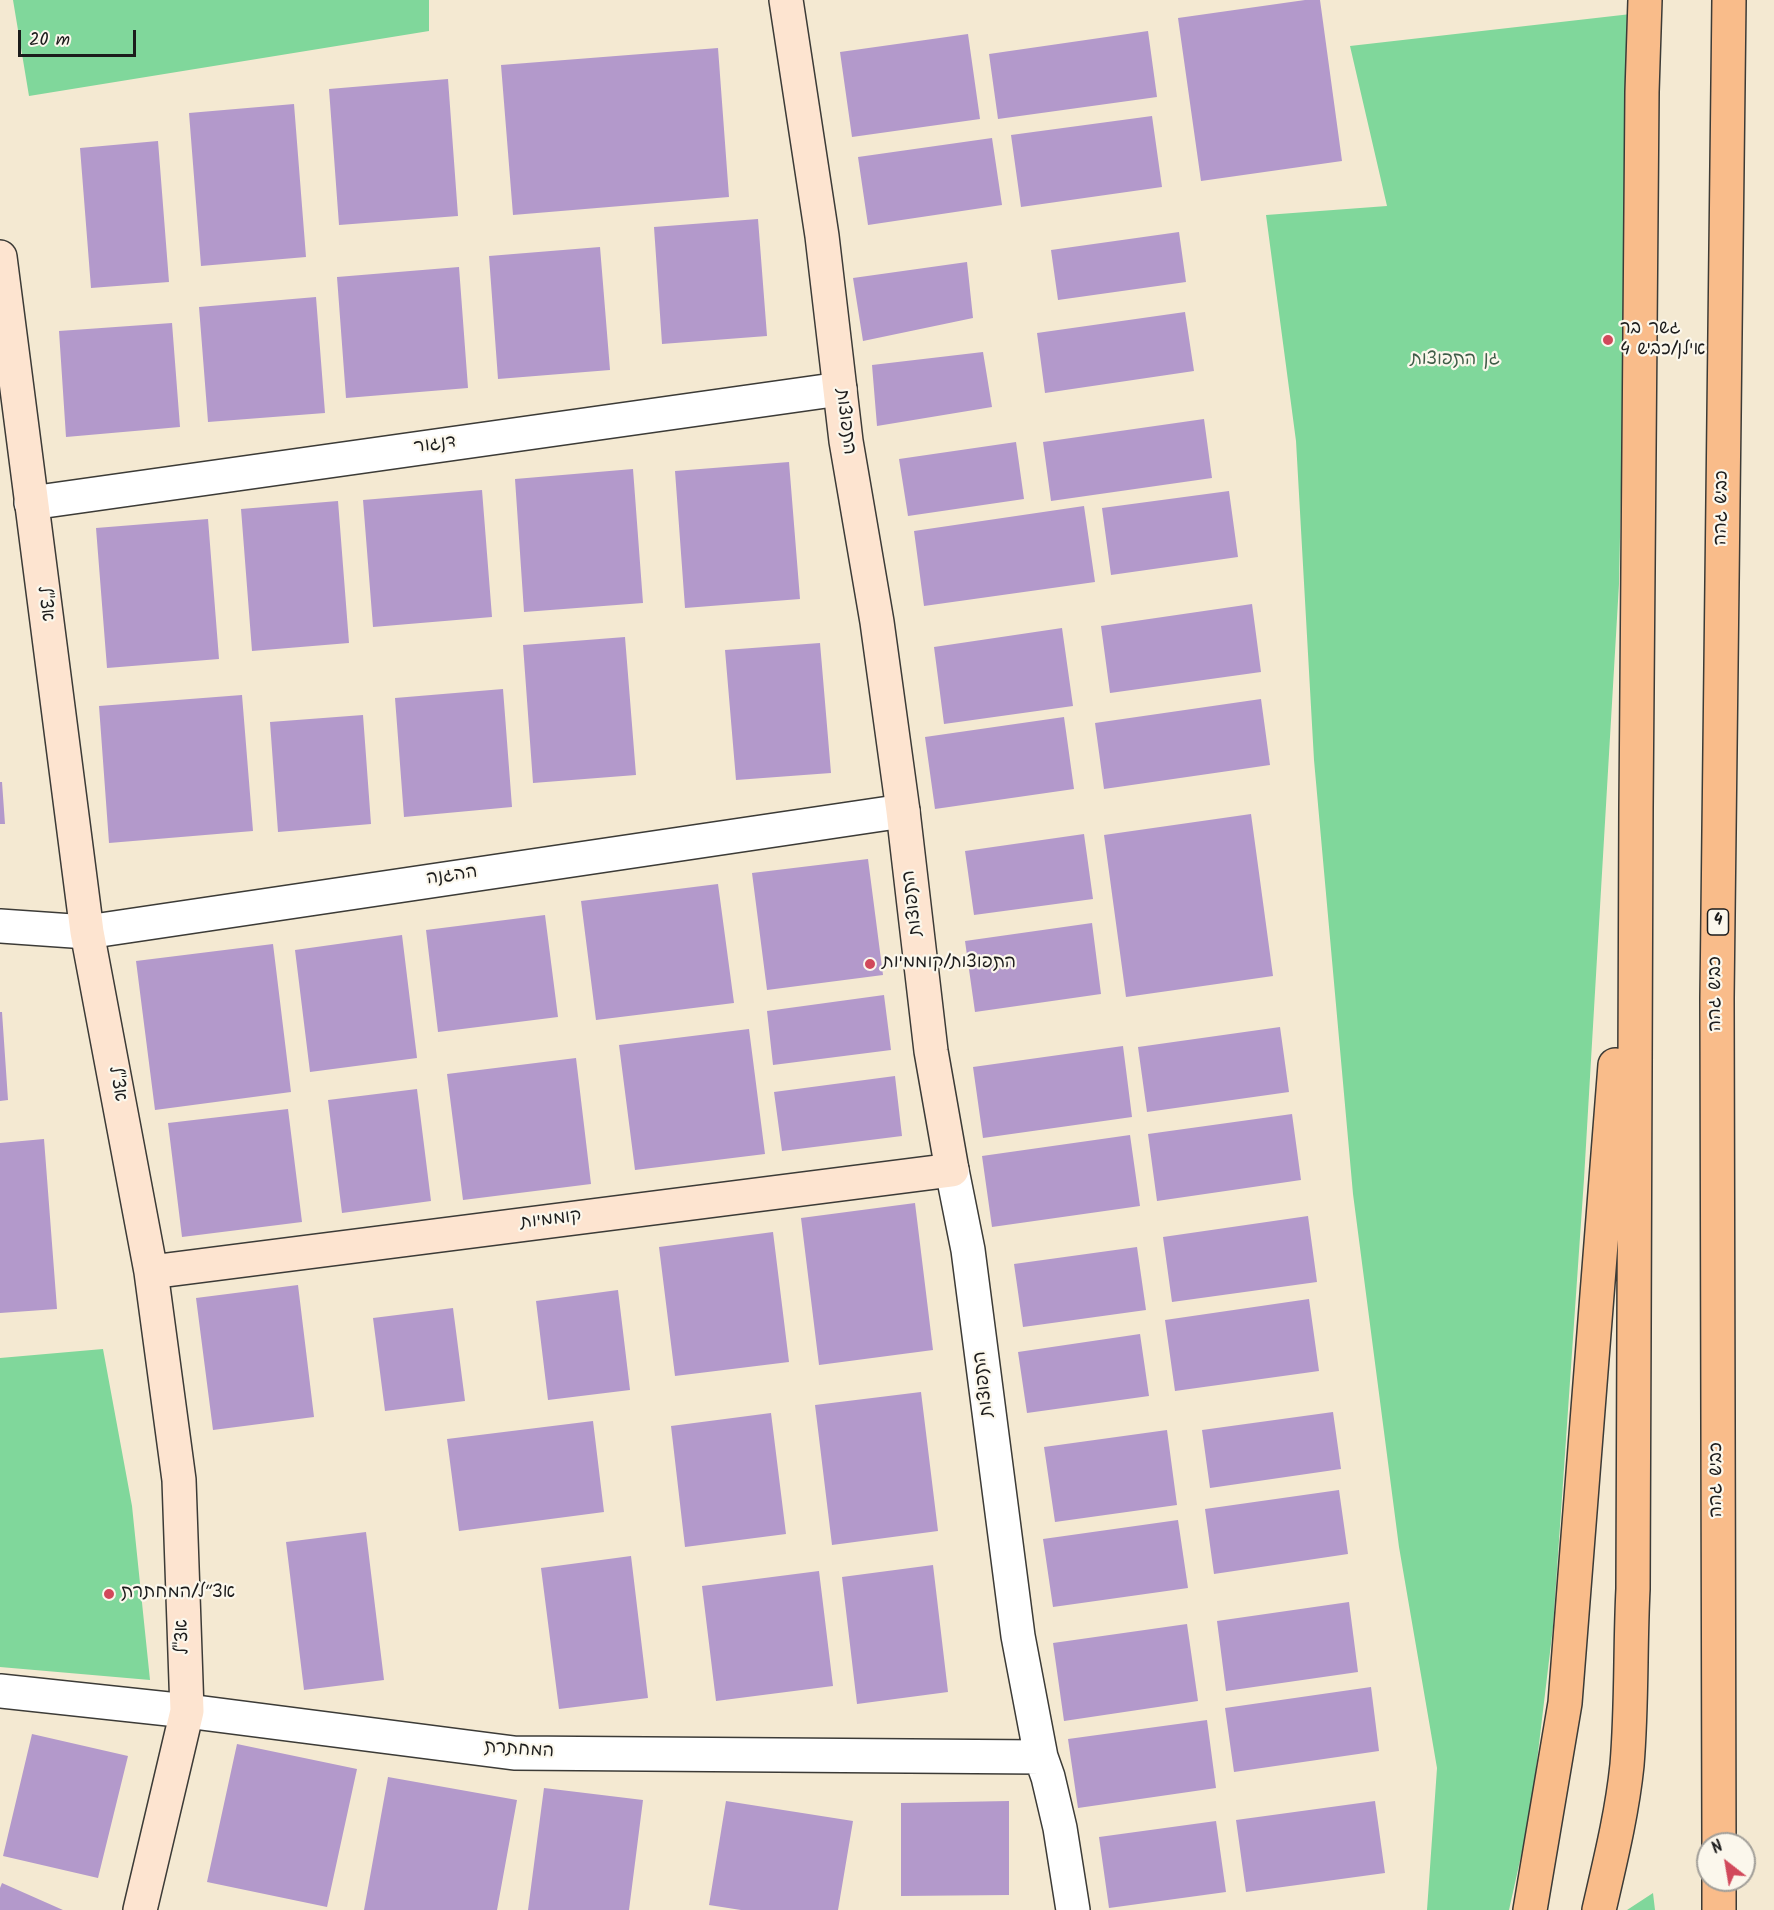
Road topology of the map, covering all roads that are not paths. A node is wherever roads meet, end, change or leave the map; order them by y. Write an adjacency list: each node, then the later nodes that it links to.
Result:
1 (786, 0): 5 (street, התפוצות)
2 (1645, 0): 7 (highway)
3 (1730, 0): 16 (highway, כביש גהה / 4)
4 (0, 257): 6 (street, אצ"ל)
5 (840, 389): 6 (street, דנגור); 8 (street, התפוצות)
6 (31, 503): 10 (street, אצ"ל)
7 (1636, 806): 20 (highway); 21 (highway)
8 (903, 811): 10 (street, ההגנה); 11 (street, התפוצות)
9 (0, 926): 10 (street, ההגנה)
10 (87, 932): 12 (street, אצ"ל)
11 (952, 1170): 12 (street, קוממיות); 15 (street, התפוצות)
12 (151, 1272): 14 (street, אצ"ל)
13 (0, 1691): 14 (street, המחתרת)
14 (187, 1711): 15 (street, המחתרת); 18 (street, אצ"ל)
15 (1041, 1757): 19 (street, התפוצות)
16 (1719, 1832)
17 (1719, 1892): 22 (highway)
18 (140, 1910)
19 (1073, 1910)
20 (1530, 1910)
21 (1599, 1910)
22 (1719, 1910)

